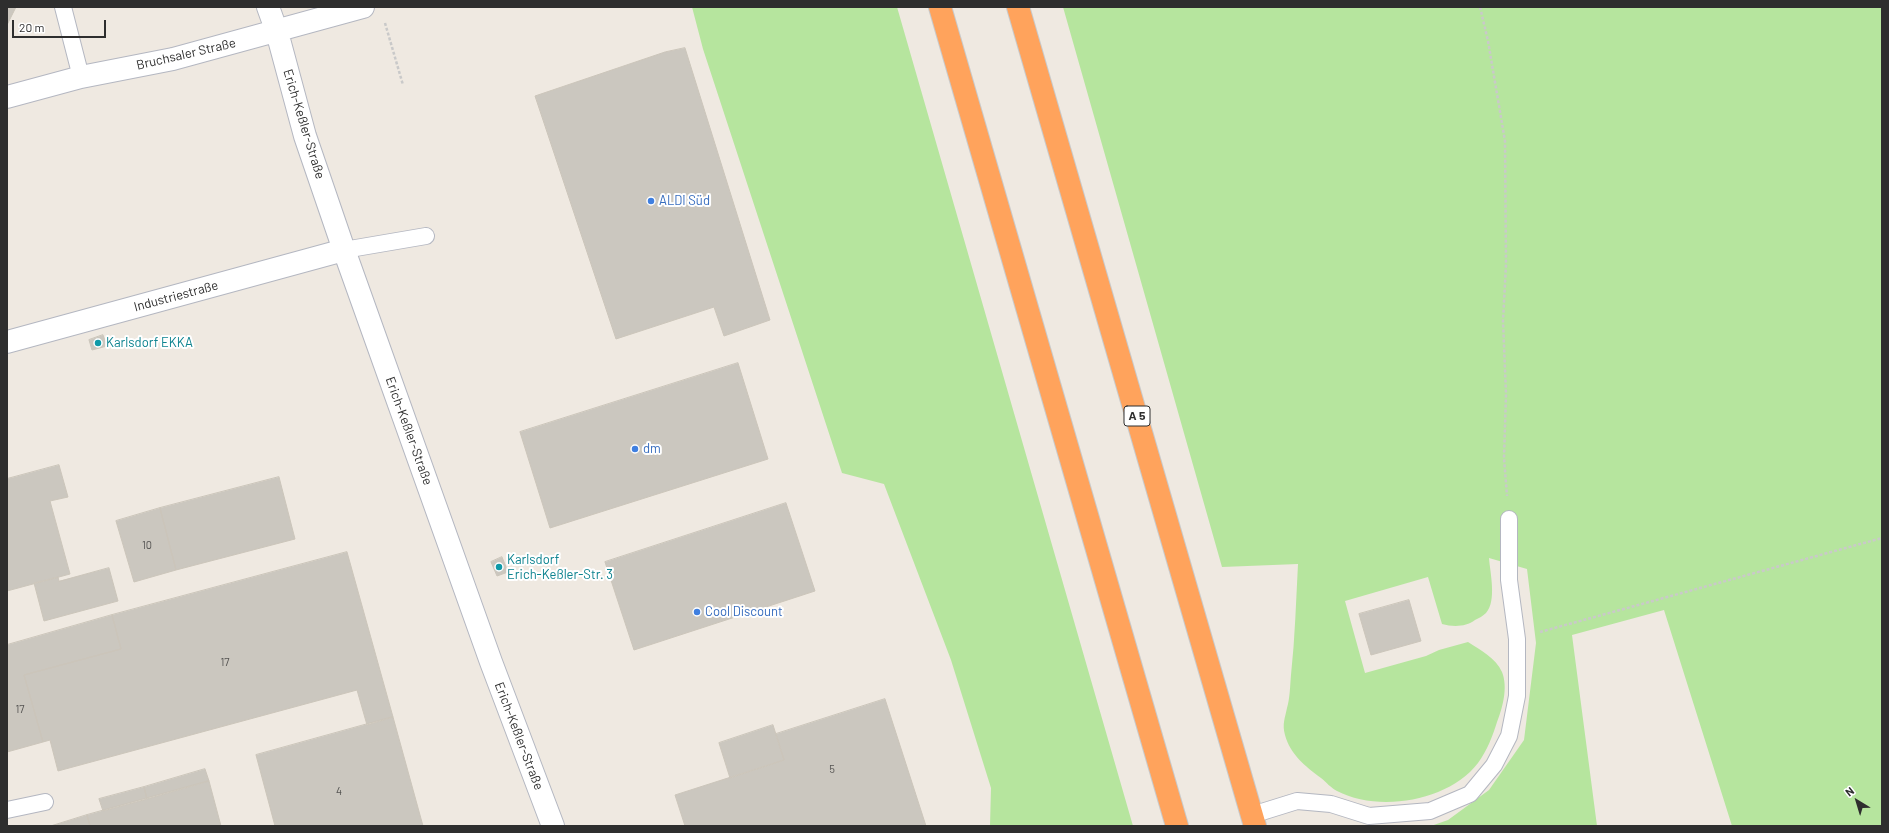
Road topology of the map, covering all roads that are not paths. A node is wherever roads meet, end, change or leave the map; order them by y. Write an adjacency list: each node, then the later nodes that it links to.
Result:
1 (63, 7): 7 (lane)
2 (268, 7): 6 (street, Erich-Keßler-Straße)
3 (363, 7): 6 (street, Bruchsaler Straße)
4 (940, 7): 17 (highway)
5 (1018, 7): 15 (highway, A 5)
6 (277, 32): 7 (street, Bruchsaler Straße); 10 (street, Erich-Keßler-Straße)
7 (81, 78): 8 (street, Bruchsaler Straße)
8 (7, 97)
9 (426, 236): 10 (lane)
10 (344, 250): 11 (street, Industriestraße); 16 (street, Erich-Keßler-Straße)
11 (7, 342)
12 (1509, 519): 15 (lane)
13 (45, 802): 14 (lane)
14 (7, 810)
15 (1254, 820)
16 (553, 826)
17 (1177, 826)

